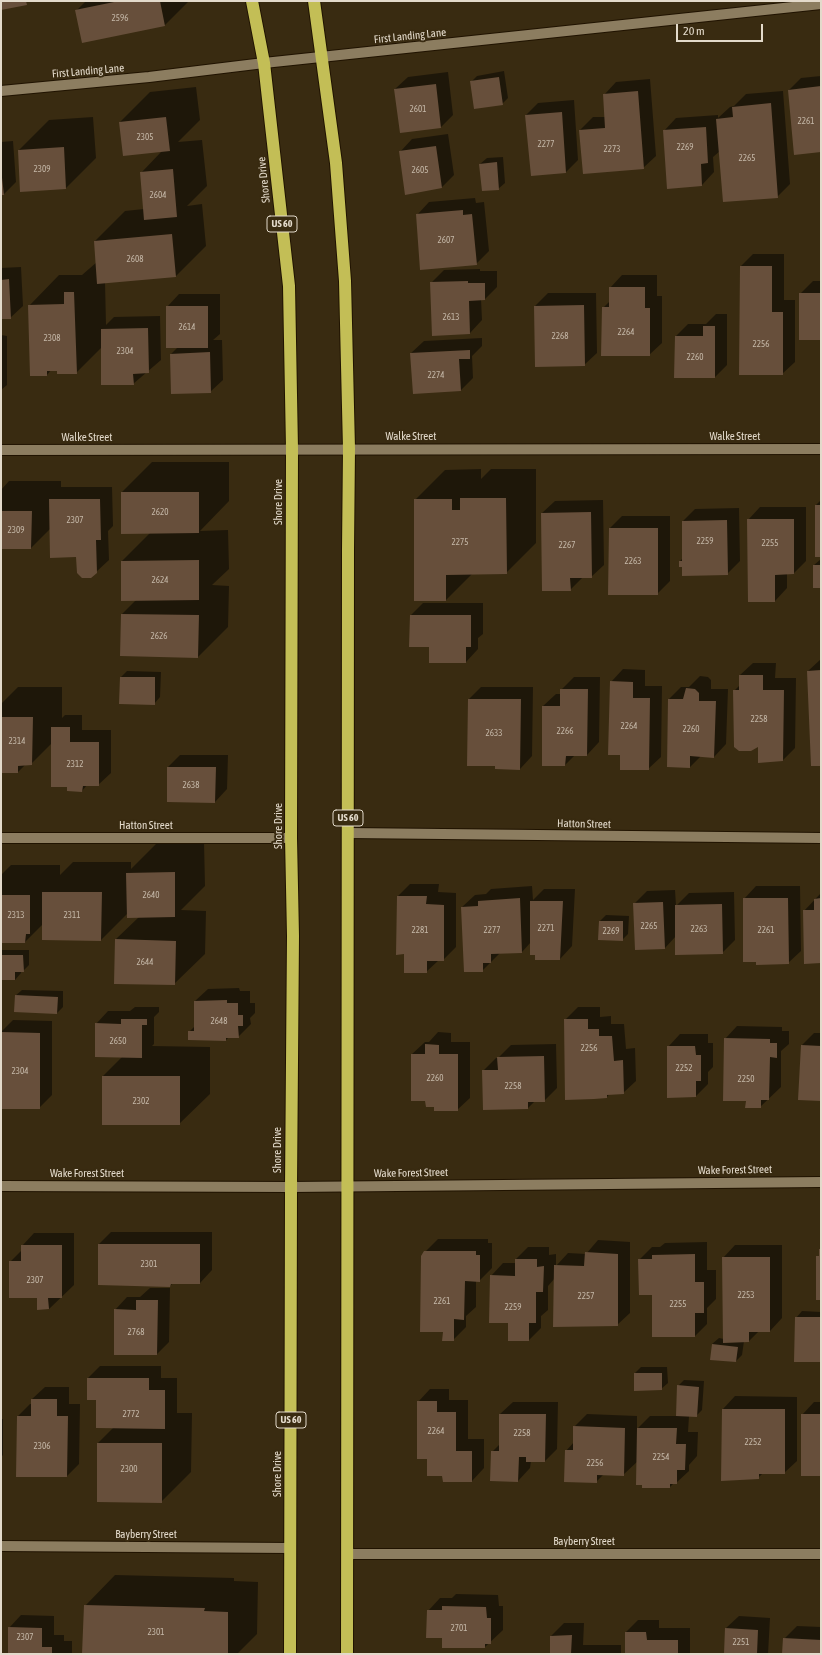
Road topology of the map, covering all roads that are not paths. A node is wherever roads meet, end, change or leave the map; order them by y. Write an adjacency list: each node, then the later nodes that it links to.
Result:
1 (252, 1): 5 (highway, Shore Drive / US 60)
2 (314, 1): 4 (highway, US 60)
3 (821, 4): 4 (street, First Landing Lane)
4 (321, 57): 5 (street, First Landing Lane); 8 (highway, US 60)
5 (264, 63): 6 (street, First Landing Lane); 7 (highway, Shore Drive / US 60)
6 (1, 91)
7 (292, 449): 8 (street, Walke Street); 10 (street, Walke Street); 13 (highway, Shore Drive / US 60)
8 (349, 449): 9 (street, Walke Street); 11 (highway, US 60)
9 (821, 449)
10 (1, 450)
11 (348, 833): 14 (street, Hatton Street); 17 (highway, US 60)
12 (1, 838): 13 (street, Hatton Street)
13 (292, 838): 18 (highway, Shore Drive / US 60)
14 (821, 838)
15 (821, 1182): 17 (street, Wake Forest Street)
16 (1, 1186): 18 (street, Wake Forest Street)
17 (347, 1186): 18 (street, Wake Forest Street); 21 (highway, US 60)
18 (291, 1187): 20 (highway, Shore Drive / US 60)
19 (1, 1546): 20 (street, Bayberry Street)
20 (291, 1548): 23 (highway, Shore Drive / US 60)
21 (347, 1554): 22 (street, Bayberry Street); 24 (highway, US 60)
22 (821, 1554)
23 (290, 1654)
24 (347, 1654)

